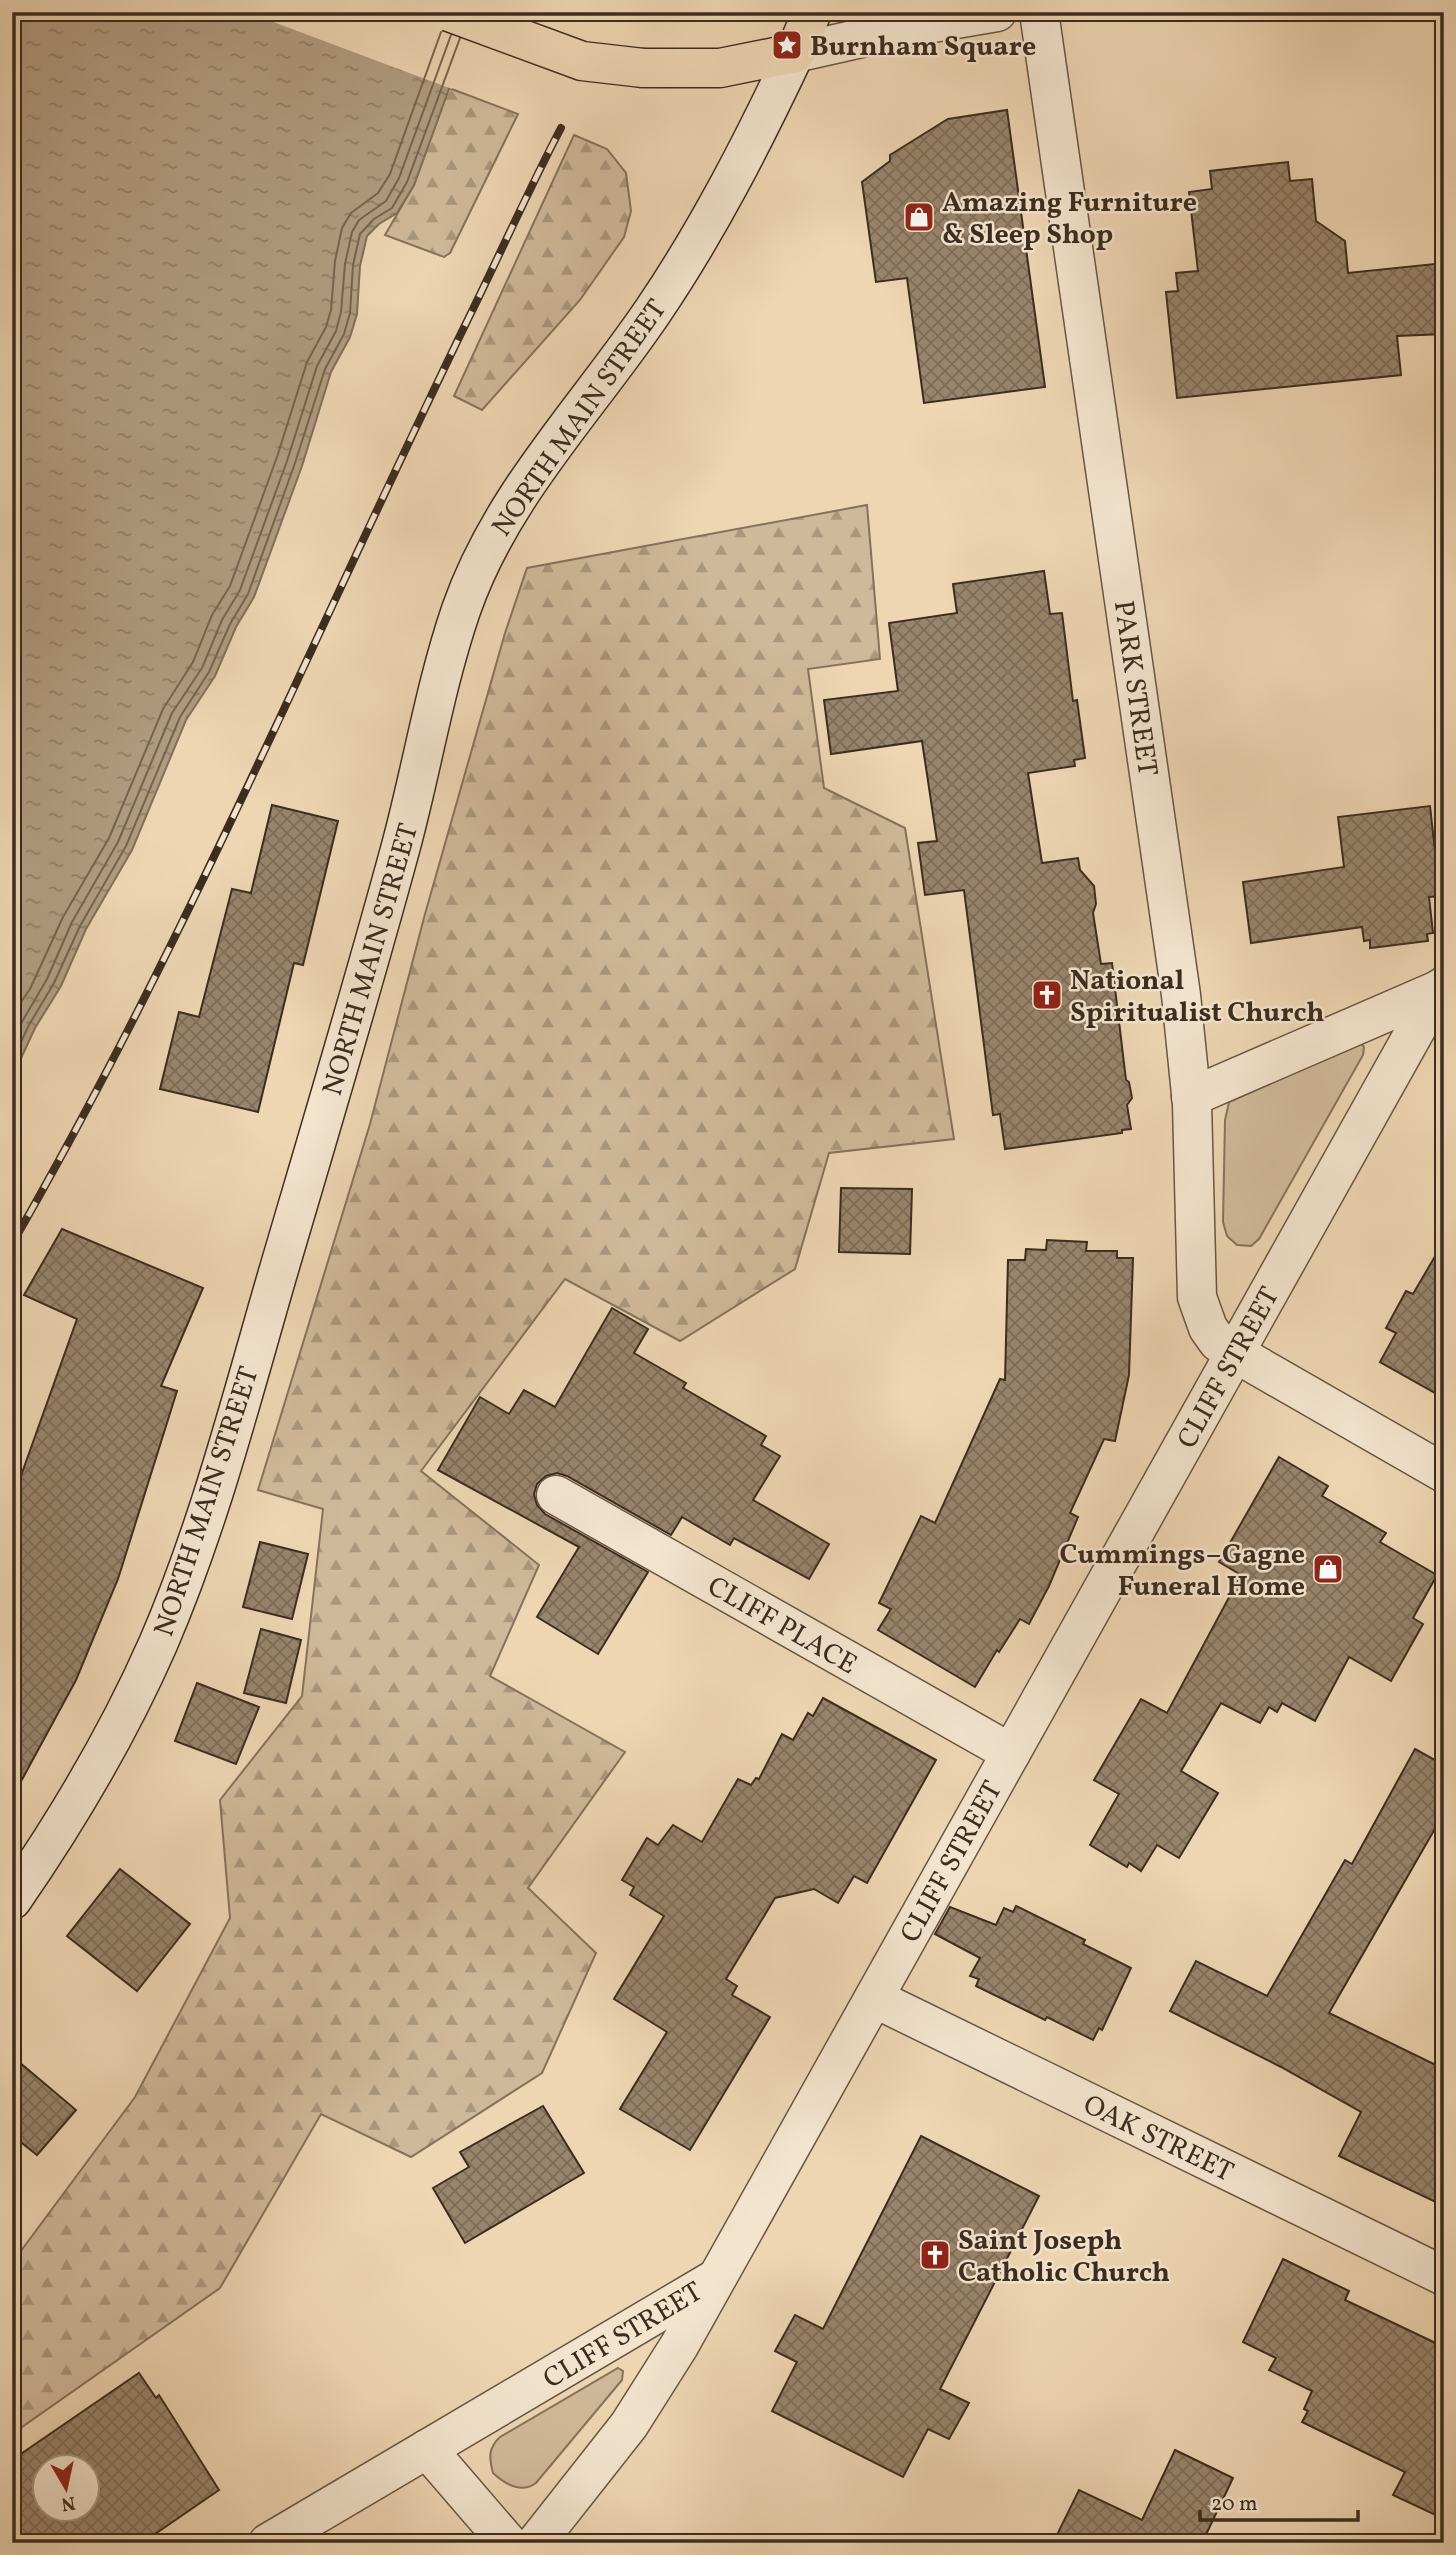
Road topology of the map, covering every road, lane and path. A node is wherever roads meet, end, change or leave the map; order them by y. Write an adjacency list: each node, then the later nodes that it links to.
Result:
1 (449, 12): 5 (highway, bridge)
2 (812, 12): 5 (highway)
3 (997, 12): 5 (street)
4 (1039, 12): 7 (street, PARK STREET)
5 (795, 53): 12 (street, NORTH MAIN STREET)
6 (1441, 988): 7 (street, CLIFF STREET); 8 (street, CLIFF STREET)
7 (1191, 1097): 8 (street, PARK STREET)
8 (1234, 1353): 9 (street, PARK STREET); 11 (street, CLIFF STREET)
9 (1444, 1473)
10 (556, 1495): 11 (street, CLIFF PLACE)
11 (1011, 1753): 13 (street, CLIFF STREET)
12 (12, 1900)
13 (874, 1998): 14 (street, OAK STREET); 15 (street, CLIFF STREET)
14 (1444, 2276)
15 (717, 2278): 16 (street, CLIFF STREET); 19 (street)
16 (427, 2449): 17 (street, CLIFF STREET); 18 (street)
17 (268, 2543)
18 (508, 2543)
19 (536, 2543)

